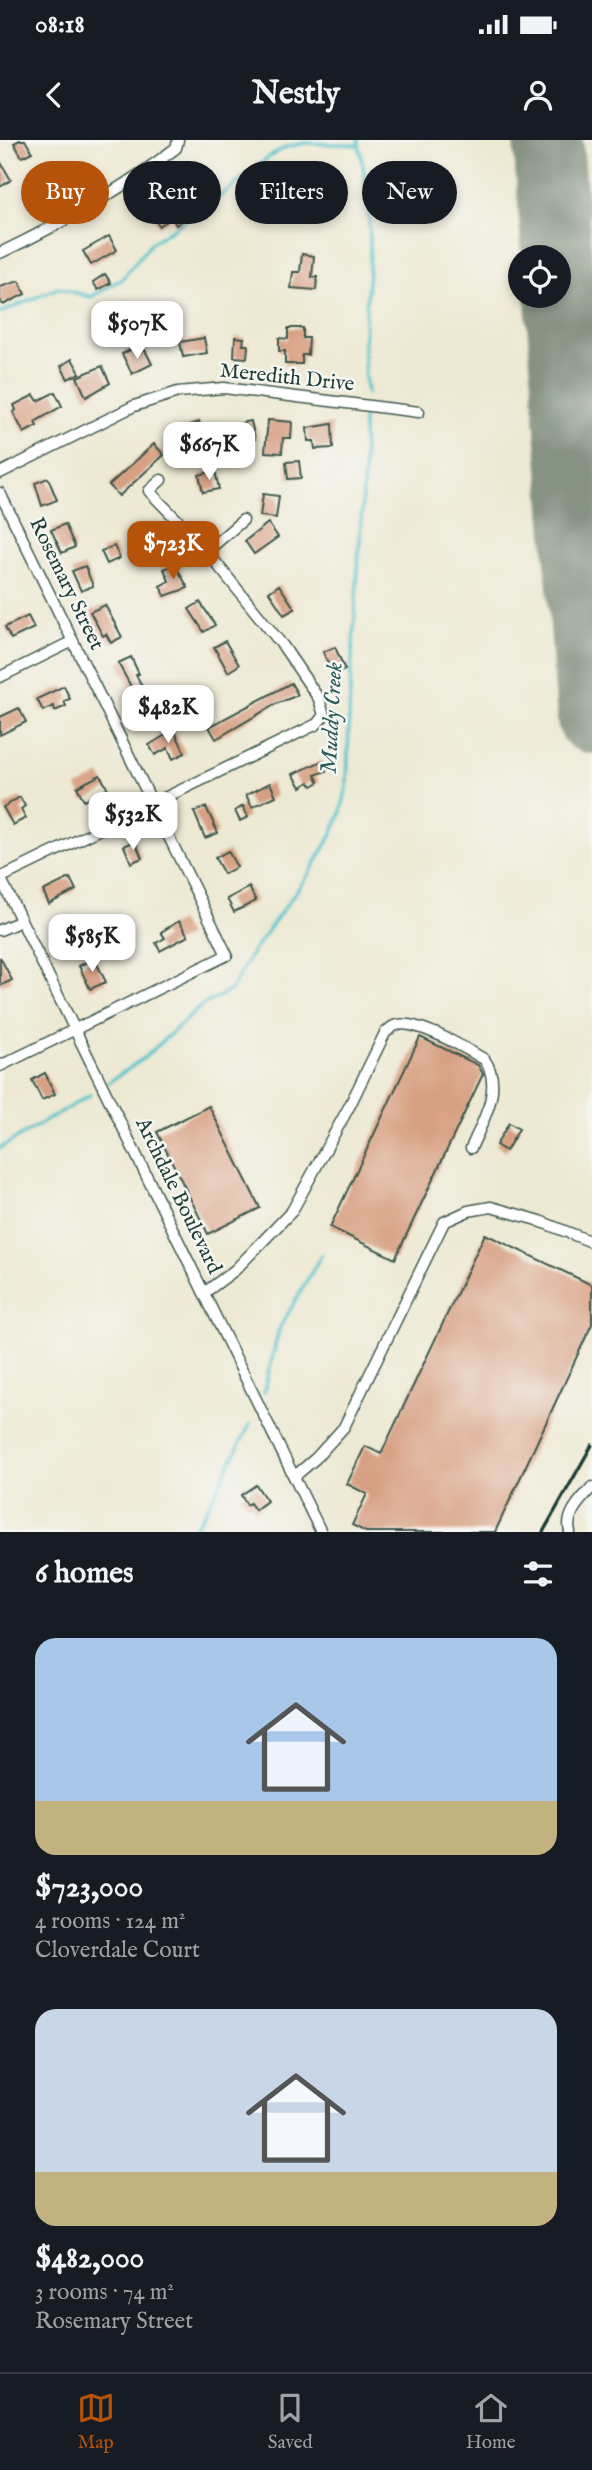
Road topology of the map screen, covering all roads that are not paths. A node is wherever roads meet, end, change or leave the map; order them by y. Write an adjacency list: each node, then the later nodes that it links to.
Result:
1 (178, 140): 2 (street)
2 (0, 253)
3 (419, 412): 4 (street, Meredith Drive)
4 (0, 473)
5 (161, 480): 8 (street)
6 (0, 493): 9 (street, Rosemary Street)
7 (243, 520): 8 (street)
8 (207, 551): 11 (street)
9 (73, 642): 10 (street); 11 (street, Rosemary Street)
10 (0, 677)
11 (152, 803): 12 (street); 15 (street, Rosemary Street)
12 (0, 878): 13 (street, Archdale Boulevard)
13 (21, 920): 14 (street); 15 (street, Archdale Boulevard)
14 (0, 929)
15 (74, 1030): 16 (street); 19 (street, Archdale Boulevard)
16 (0, 1066)
17 (471, 1148): 19 (street)
18 (592, 1242): 20 (street)
19 (204, 1293): 20 (street, Archdale Boulevard)
20 (295, 1476): 22 (street, Archdale Boulevard)
21 (592, 1487): 23 (street)
22 (321, 1532)
23 (570, 1532)

